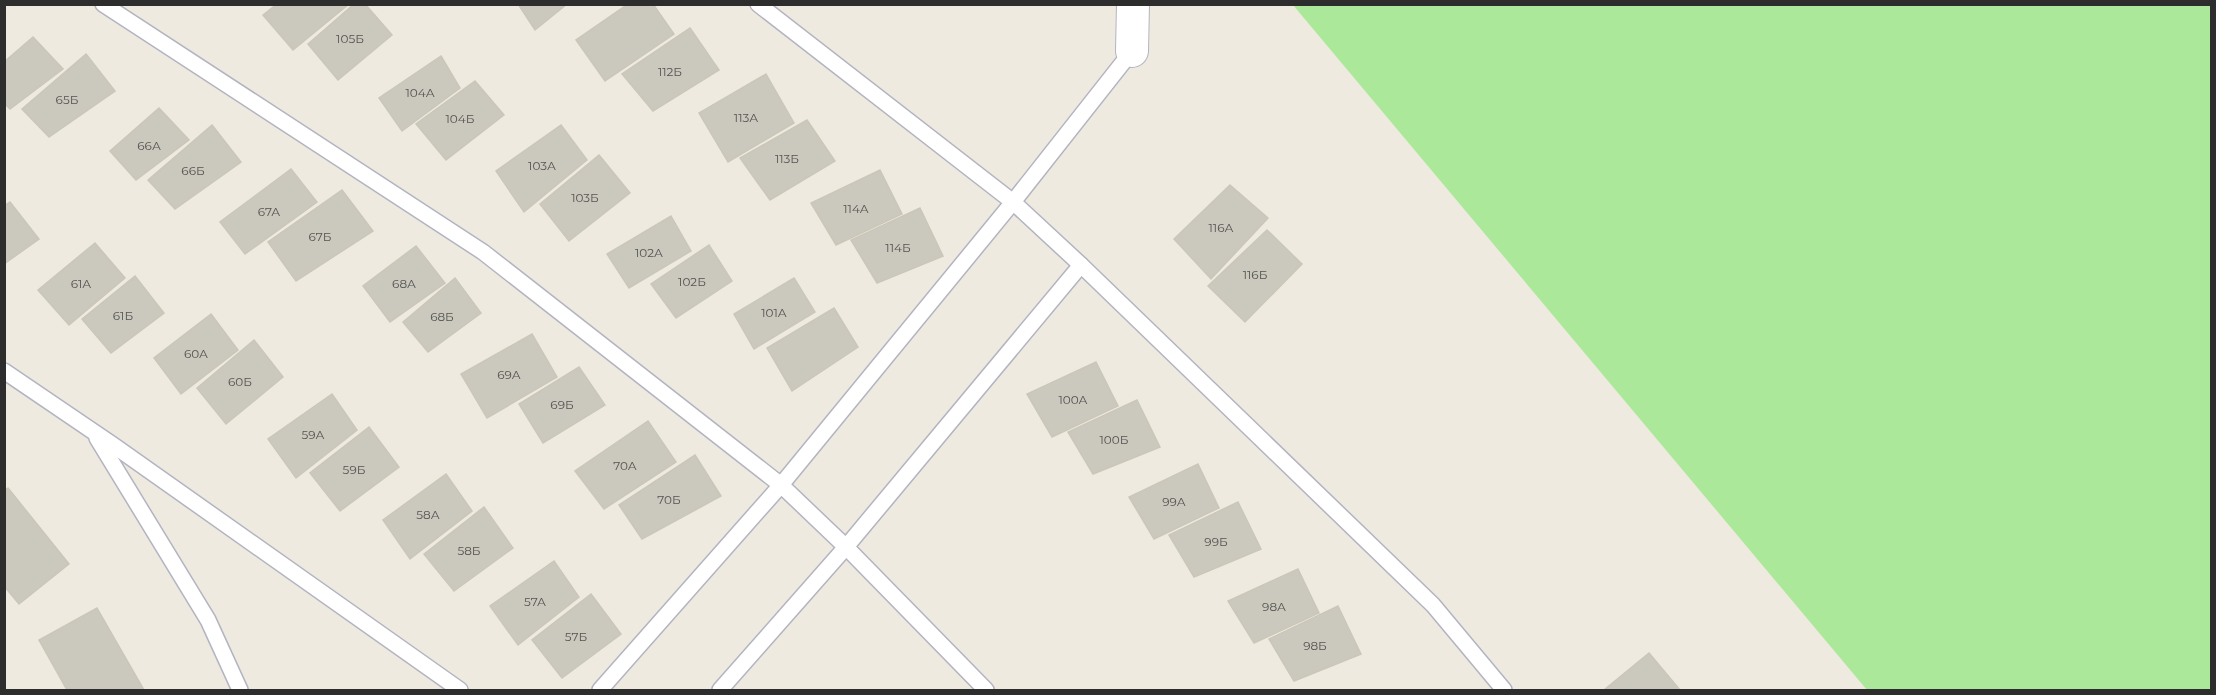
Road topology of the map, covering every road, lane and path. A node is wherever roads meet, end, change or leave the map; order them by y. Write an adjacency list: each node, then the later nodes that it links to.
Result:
1 (104, 4): 9 (lane)
2 (758, 4): 5 (lane)
3 (1133, 4): 4 (street)
4 (1132, 51): 5 (lane)
5 (1013, 202): 6 (lane); 9 (lane)
6 (1081, 265): 10 (lane); 16 (lane)
7 (4, 371): 8 (lane)
8 (93, 431): 11 (lane); 12 (lane)
9 (781, 485): 10 (lane); 13 (lane)
10 (846, 547): 14 (lane); 15 (lane)
11 (240, 690)
12 (460, 690)
13 (600, 690)
14 (720, 690)
15 (986, 690)
16 (1504, 690)

